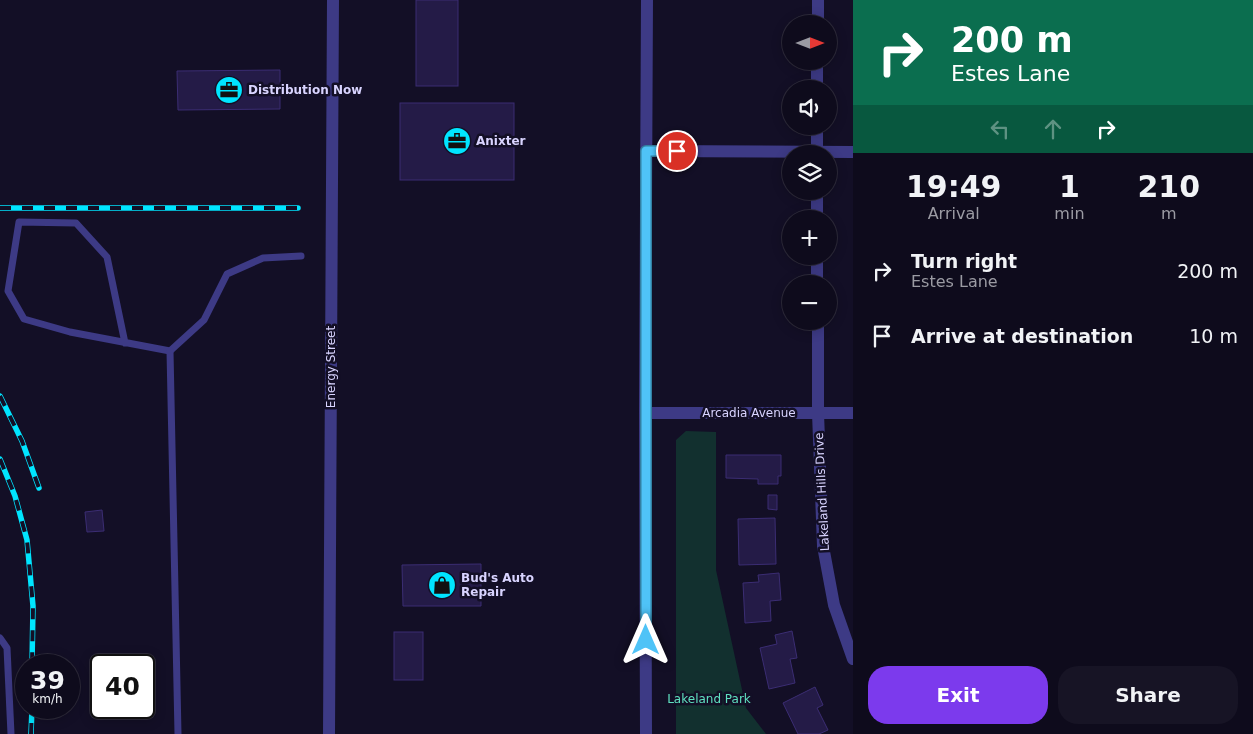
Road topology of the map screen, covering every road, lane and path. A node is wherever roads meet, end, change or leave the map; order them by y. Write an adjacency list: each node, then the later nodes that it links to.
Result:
1 (333, 0): 20 (street, Energy Street)
2 (647, 0): 5 (street)
3 (818, 0): 4 (street)
4 (818, 15)
5 (646, 151): 8 (street); 15 (street)
6 (837, 152): 7 (street)
7 (853, 152)
8 (782, 153)
9 (301, 256): 12 (lane)
10 (818, 330): 13 (street, Lakeland Hills Drive)
11 (125, 343): 11 (lane); 12 (lane)
12 (170, 351): 19 (lane)
13 (818, 413): 14 (street, Arcadia Avenue); 15 (street, Arcadia Avenue); 17 (street, Lakeland Hills Drive)
14 (853, 413)
15 (645, 414): 21 (street)
16 (0, 638): 18 (lane)
17 (853, 659)
18 (11, 734)
19 (178, 734)
20 (329, 734)
21 (646, 734)

